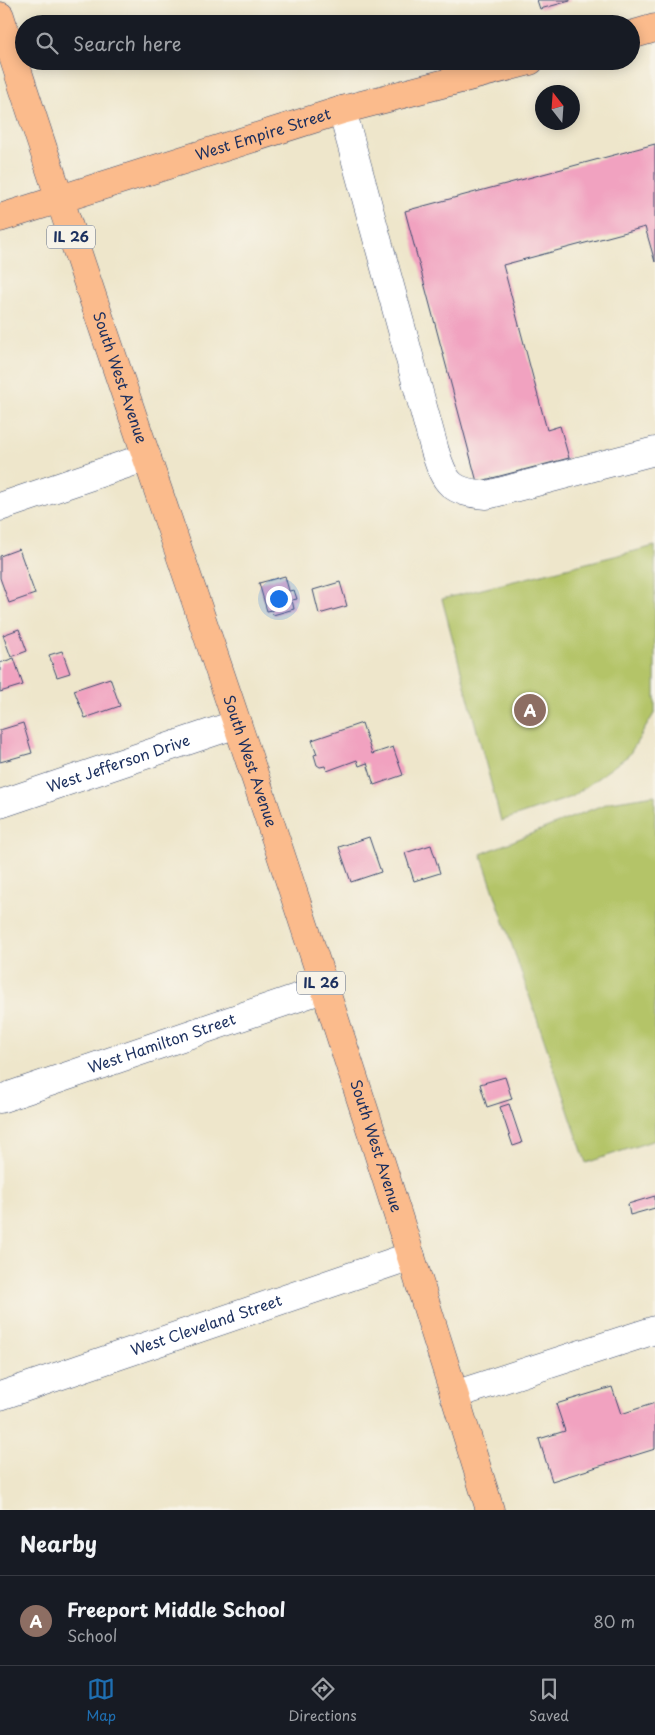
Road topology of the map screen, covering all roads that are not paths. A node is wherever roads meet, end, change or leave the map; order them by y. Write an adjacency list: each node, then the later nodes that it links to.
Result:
1 (0, 16): 4 (main road, South West Avenue / IL 26)
2 (655, 28): 3 (main road)
3 (640, 32)
4 (15, 63)
5 (17, 70): 8 (main road, South West Avenue / IL 26)
6 (495, 70): 7 (main road, West Empire Street)
7 (342, 110): 8 (main road, West Empire Street); 10 (street)
8 (58, 199): 9 (main road, West Empire Street); 11 (main road, South West Avenue / IL 26)
9 (0, 218)
10 (655, 452)
11 (147, 457): 12 (street); 13 (main road, South West Avenue / IL 26)
12 (0, 507)
13 (237, 724): 14 (street, West Jefferson Drive); 15 (main road, South West Avenue / IL 26)
14 (0, 804)
15 (323, 989): 16 (street, West Hamilton Street); 17 (main road, South West Avenue / IL 26)
16 (0, 1099)
17 (411, 1256): 19 (street, West Cleveland Street); 20 (main road, South West Avenue / IL 26)
18 (655, 1330): 20 (street)
19 (0, 1396)
20 (454, 1396): 21 (main road, South West Avenue / IL 26)
21 (490, 1510)

